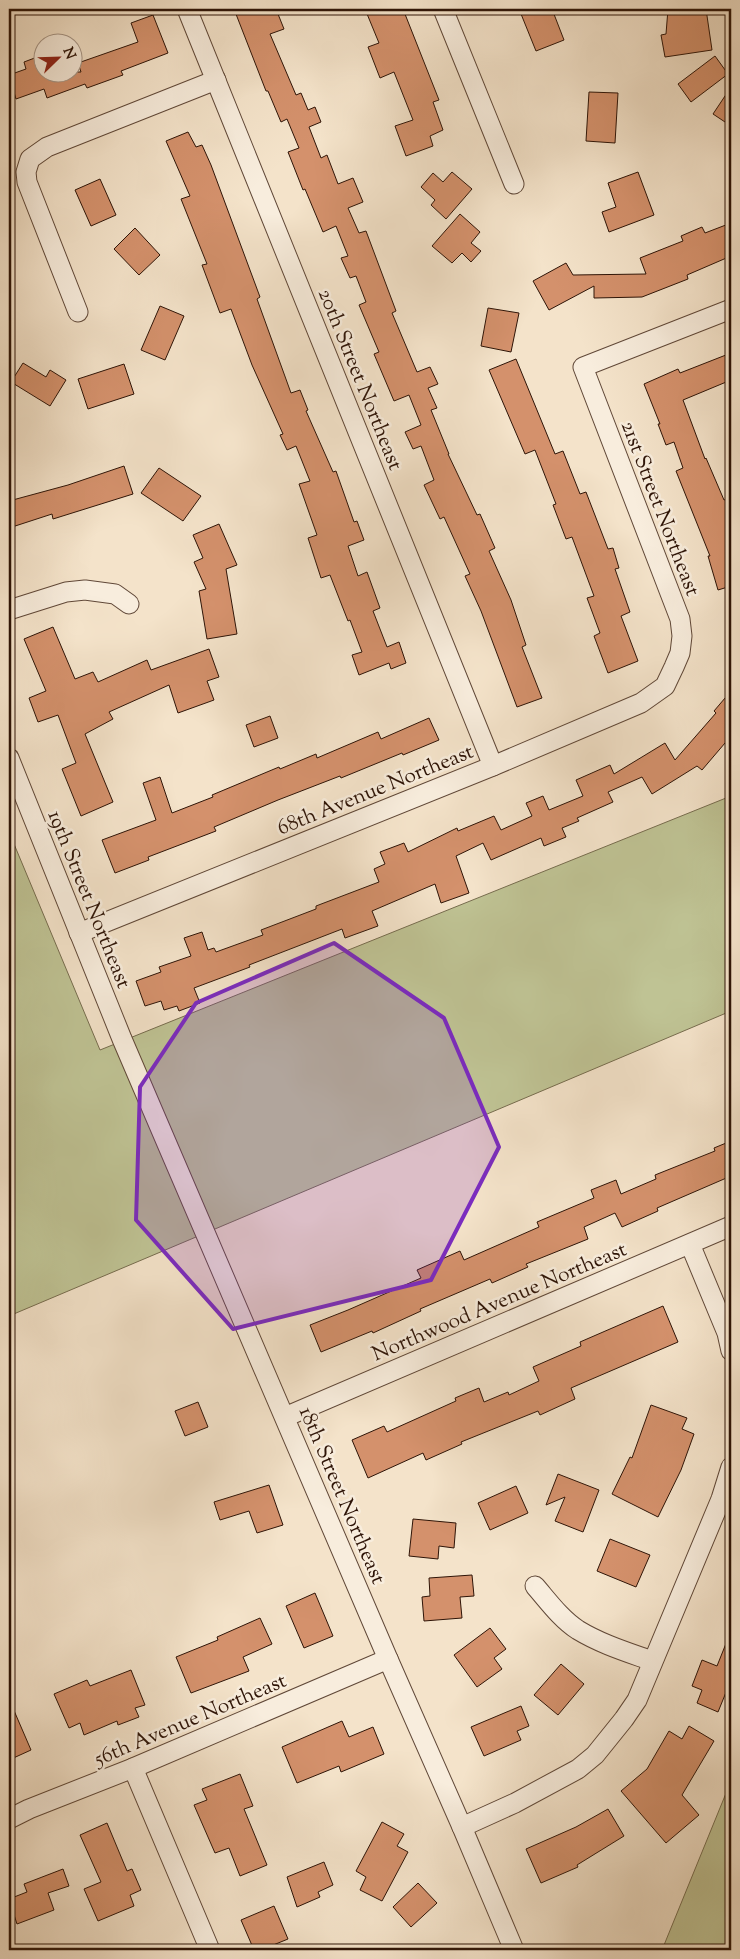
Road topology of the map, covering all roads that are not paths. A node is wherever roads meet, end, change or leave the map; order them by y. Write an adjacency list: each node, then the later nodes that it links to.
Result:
1 (188, 9): 3 (street, 20th Street Northeast)
2 (444, 9): 4 (street)
3 (216, 80): 6 (street); 11 (street, 20th Street Northeast)
4 (514, 184)
5 (731, 308): 9 (street, 21st Street Northeast)
6 (78, 312)
7 (129, 604): 8 (street)
8 (9, 610)
9 (674, 667): 11 (street, 68th Avenue Northeast)
10 (9, 758): 12 (street, 19th Street Northeast)
11 (493, 766): 12 (street, 68th Avenue Northeast)
12 (79, 933): 13 (street, 19th Street Northeast)
13 (130, 1058): 17 (street, 18th Street Northeast)
14 (731, 1226): 15 (street, Northwood Avenue Northeast)
15 (690, 1244): 16 (street); 17 (street, Northwood Avenue Northeast)
16 (731, 1351)
17 (285, 1417): 20 (street, 18th Street Northeast)
18 (731, 1467): 21 (street)
19 (535, 1586): 21 (street)
20 (388, 1658): 22 (street, 56th Avenue Northeast); 24 (street, 18th Street Northeast)
21 (652, 1661): 24 (street)
22 (132, 1768): 23 (street, 56th Avenue Northeast); 25 (street)
23 (9, 1819)
24 (462, 1827): 26 (street, 18th Street Northeast)
25 (210, 1950)
26 (514, 1950)

